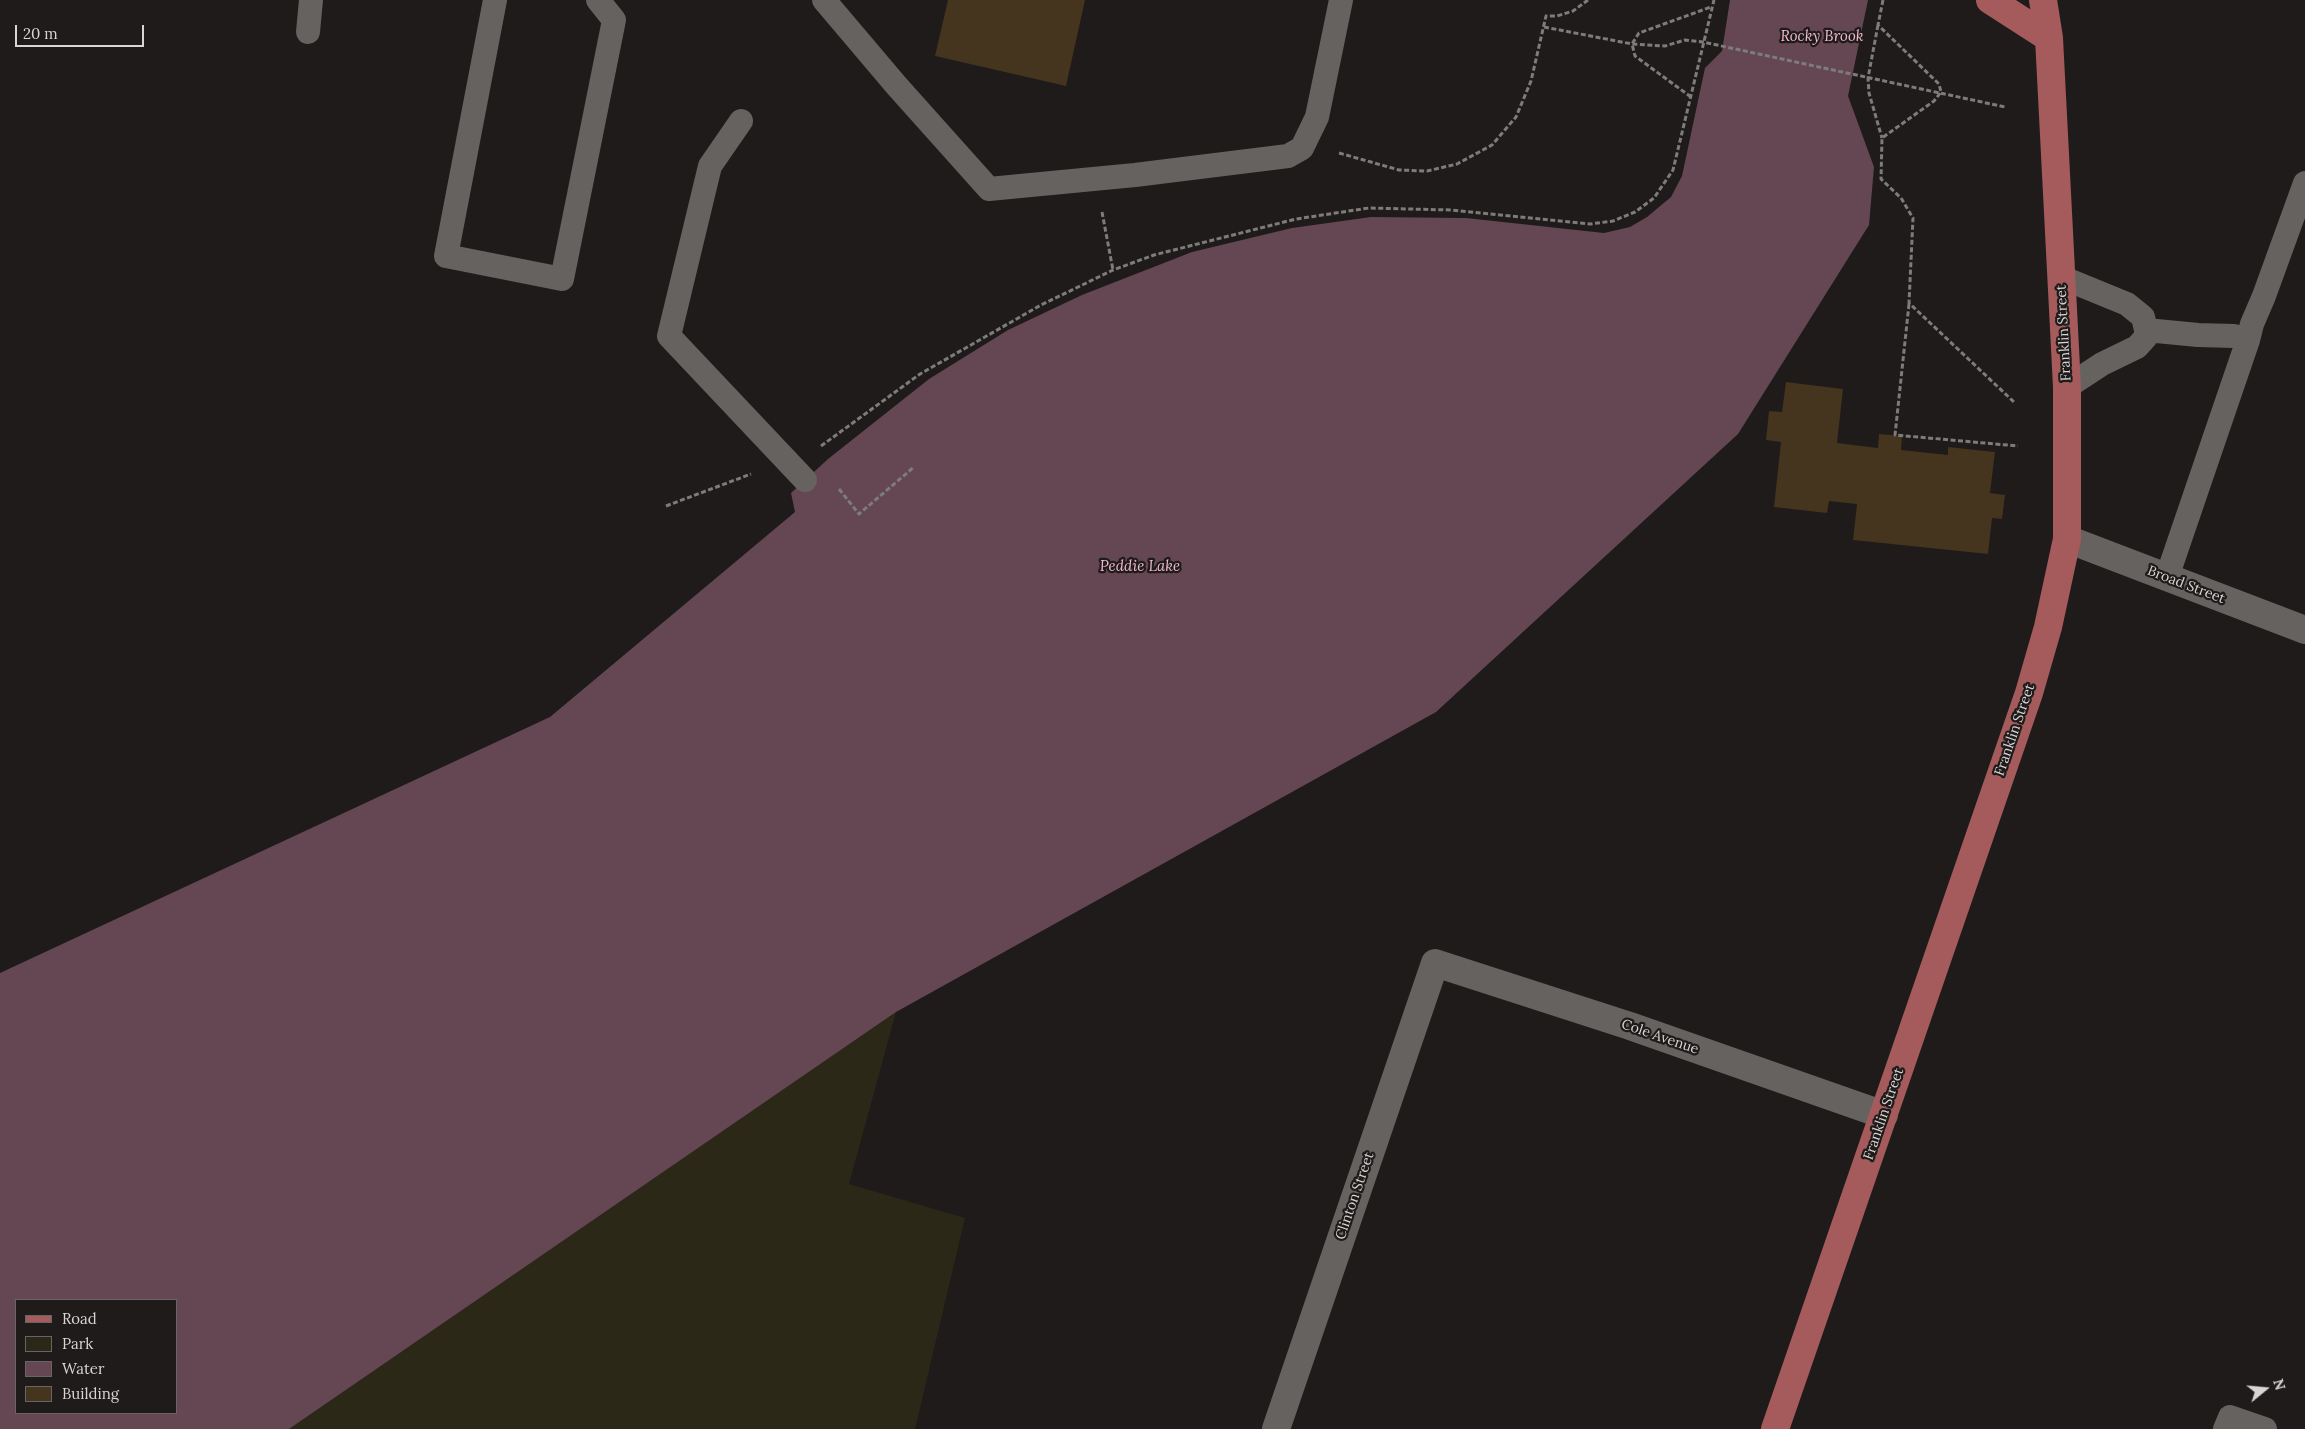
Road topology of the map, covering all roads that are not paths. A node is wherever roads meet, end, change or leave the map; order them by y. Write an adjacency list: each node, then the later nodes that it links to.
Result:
1 (311, 0): 8 (lane)
2 (495, 0): 3 (lane)
3 (598, 0)
4 (824, 0): 5 (lane)
5 (1341, 0)
6 (1990, 0): 9 (main road)
7 (2043, 0): 9 (main road, Franklin Street)
8 (308, 32)
9 (2049, 38): 12 (main road, Franklin Street)
10 (741, 121): 16 (lane)
11 (2305, 183): 14 (lane)
12 (2061, 277): 13 (lane); 15 (main road, Franklin Street)
13 (2146, 330): 14 (lane); 15 (lane)
14 (2248, 340): 18 (lane)
15 (2067, 387): 17 (main road, Franklin Street)
16 (805, 480)
17 (2067, 539): 18 (street, Broad Street); 21 (main road, Franklin Street)
18 (2167, 578): 19 (street, Broad Street)
19 (2305, 630)
20 (1435, 962): 21 (street, Cole Avenue); 22 (street, Clinton Street)
21 (1884, 1115): 23 (main road, Franklin Street)
22 (1276, 1429)
23 (1775, 1429)
24 (2226, 1429): 25 (lane)
25 (2265, 1429)

